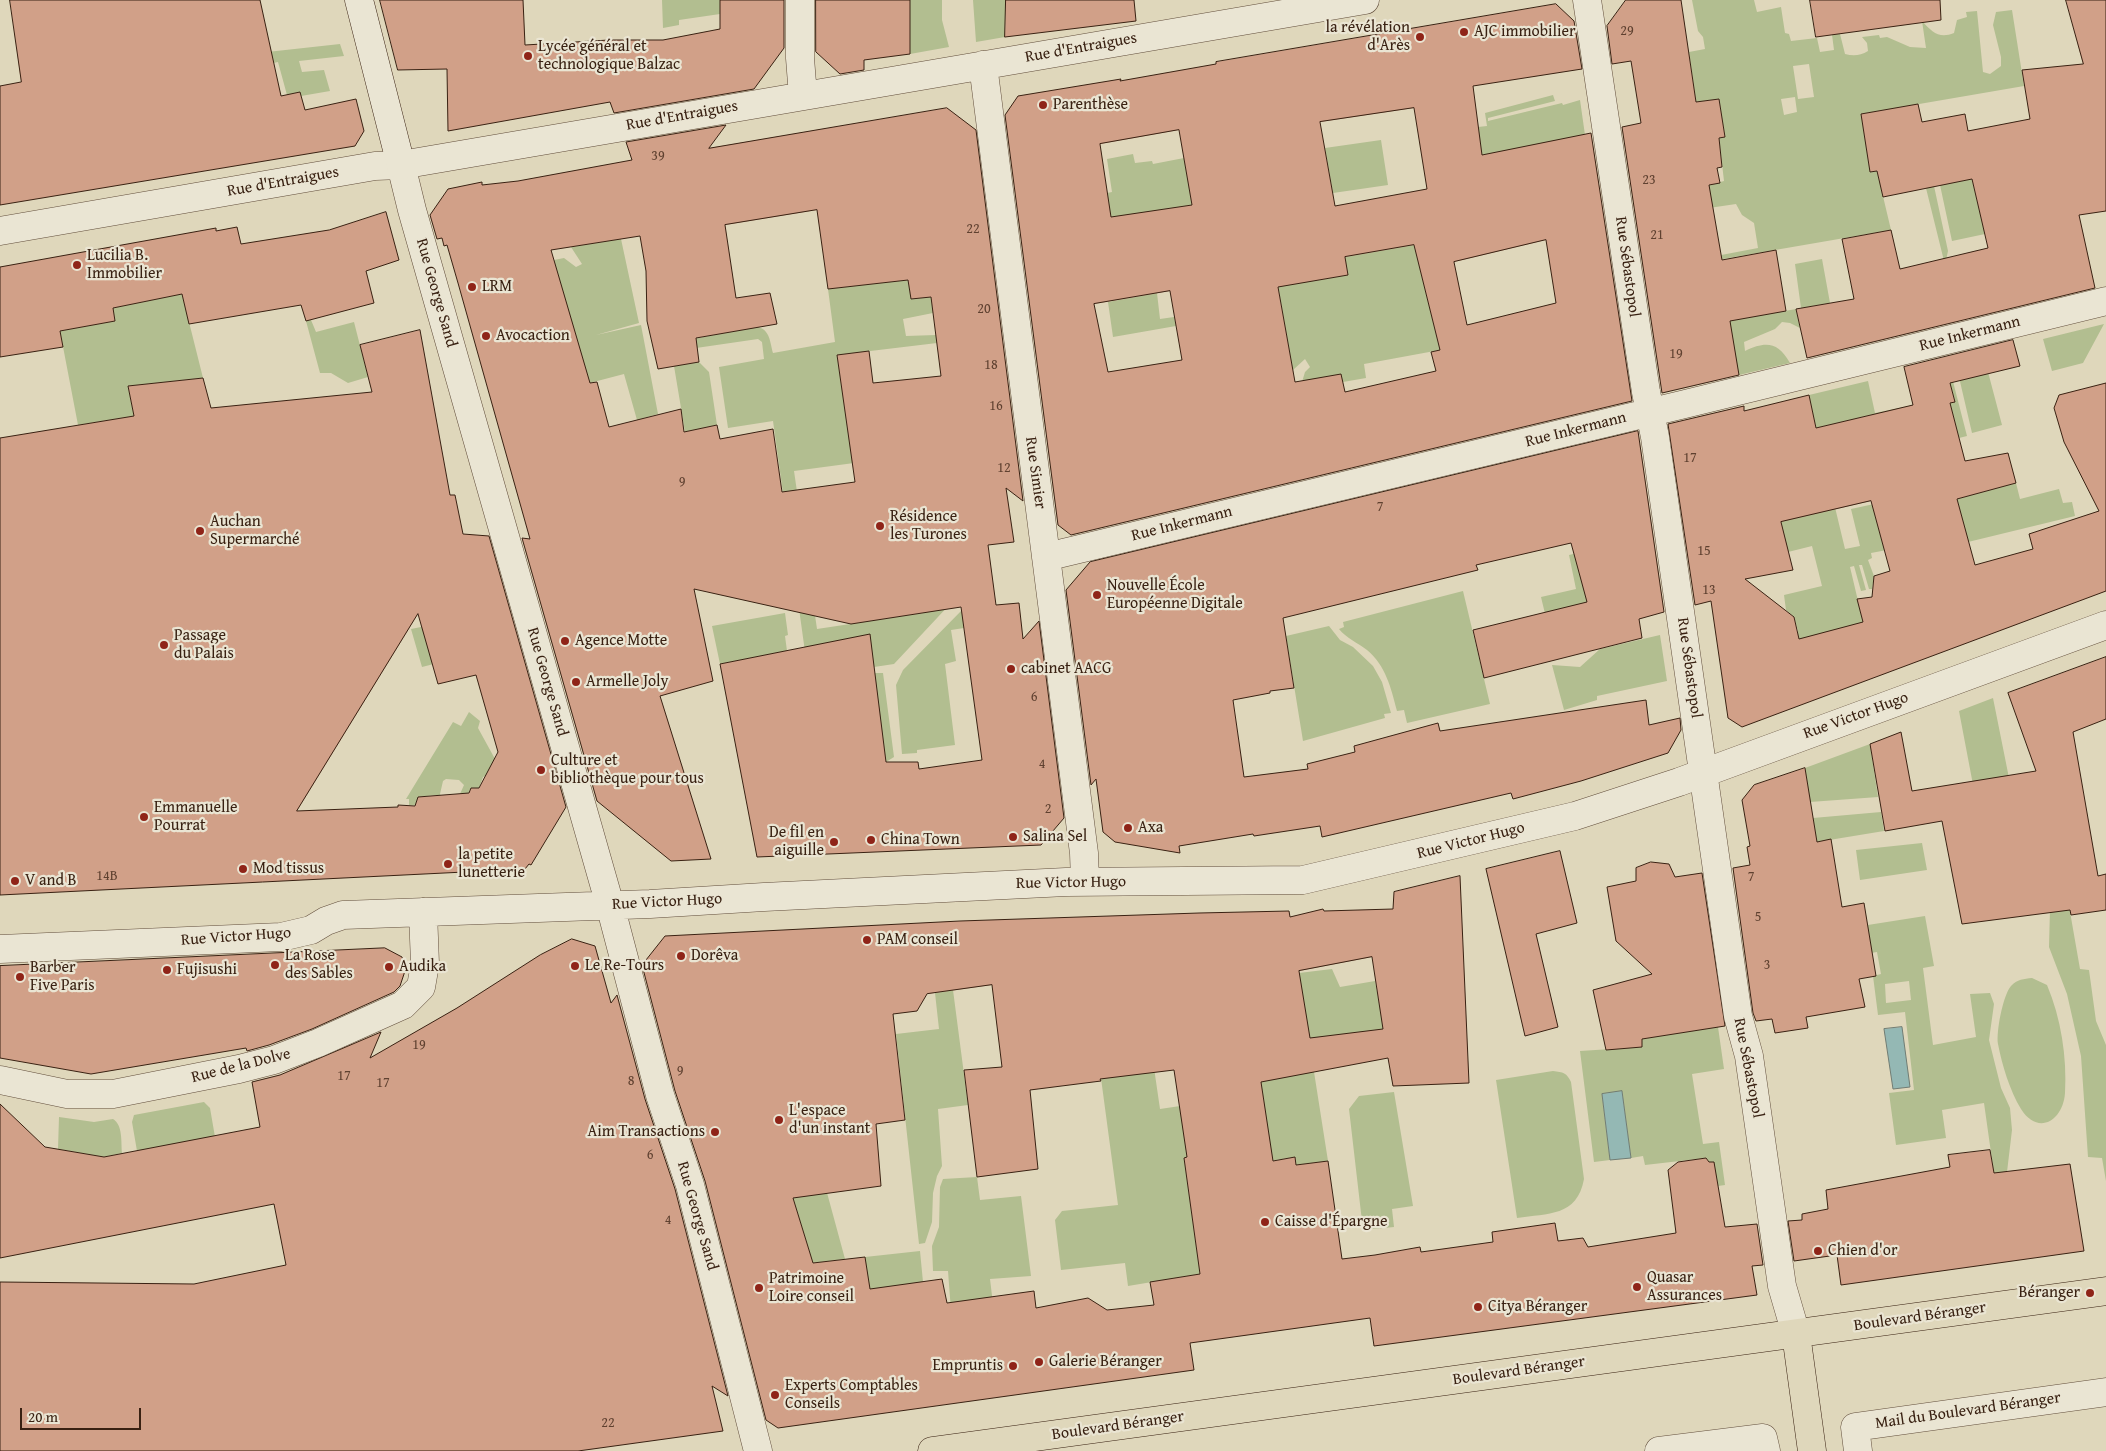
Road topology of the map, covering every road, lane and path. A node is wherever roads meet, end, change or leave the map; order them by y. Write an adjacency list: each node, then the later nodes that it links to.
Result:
1 (360, 0): 8 (street, Rue George Sand)
2 (800, 0): 7 (street)
3 (1365, 0): 5 (street, Rue d'Entraigues)
4 (1588, 0): 11 (street, Rue Sébastopol)
5 (1221, 12): 6 (street, Rue d'Entraigues)
6 (983, 65): 7 (street, Rue d'Entraigues); 12 (street, Rue Simier)
7 (803, 96): 8 (street, Rue d'Entraigues)
8 (401, 165): 9 (street, Rue d'Entraigues); 16 (street, Rue George Sand)
9 (0, 231)
10 (2106, 301): 11 (street, Rue Inkermann)
11 (1650, 412): 12 (street, Rue Inkermann); 14 (street, Rue Sébastopol)
12 (1046, 557): 15 (street, Rue Simier)
13 (2106, 625): 14 (street, Rue Victor Hugo)
14 (1704, 773): 15 (street, Rue Victor Hugo); 21 (street, Rue Sébastopol)
15 (1085, 882): 16 (street, Rue Victor Hugo)
16 (610, 906): 17 (street, Rue Victor Hugo); 23 (street, Rue George Sand)
17 (423, 912): 18 (street, Rue Victor Hugo); 19 (street, Rue de la Dolve)
18 (0, 949)
19 (0, 1080)
20 (2106, 1291): 21 (main road, Boulevard Béranger)
21 (1796, 1334): 24 (main road, Boulevard Béranger); 27 (main road)
22 (2106, 1392): 28 (street, Mail du Boulevard Béranger)
23 (758, 1451)
24 (932, 1451)
25 (1659, 1451): 26 (street)
26 (1766, 1451)
27 (1812, 1451)
28 (1858, 1451)

